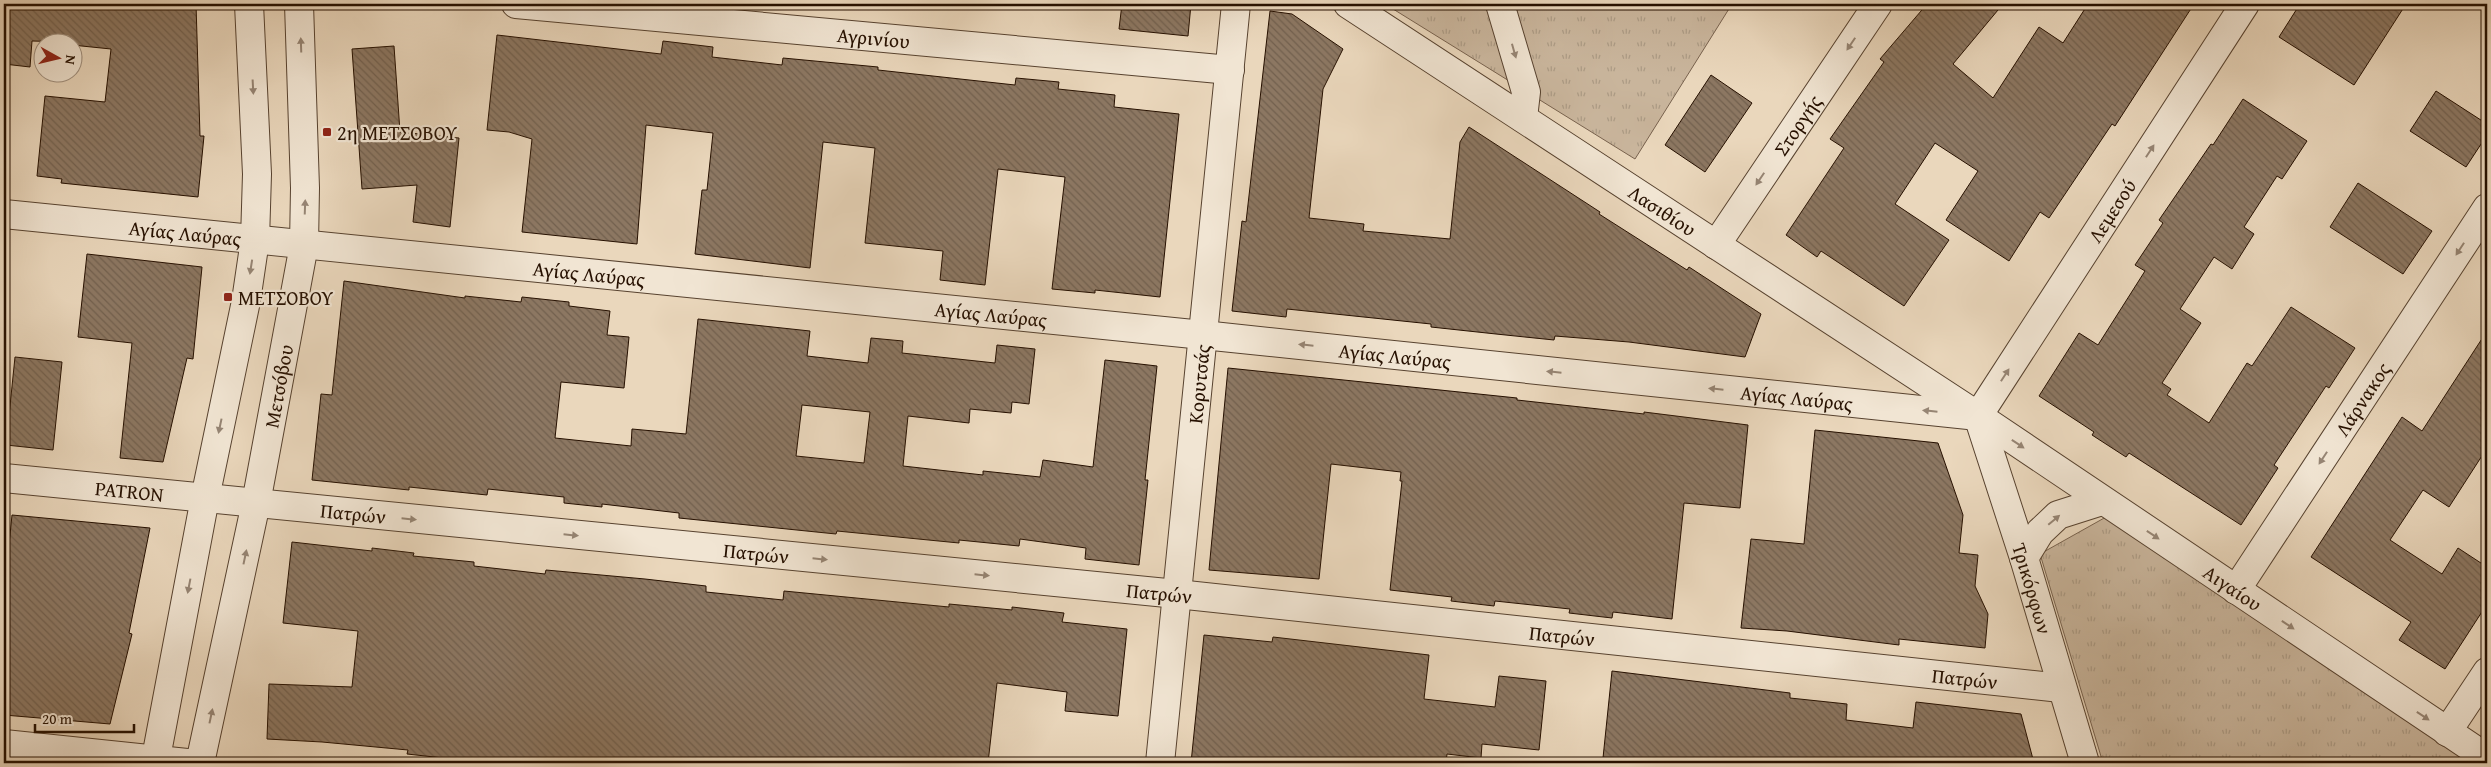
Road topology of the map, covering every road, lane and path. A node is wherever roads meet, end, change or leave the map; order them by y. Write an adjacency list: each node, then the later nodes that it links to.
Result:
1 (249, 4): 13 (street, one-way to 13)
2 (299, 4): 14 (street, Μετσόβου, one-way to 2)
3 (516, 4): 9 (street, Αγρινίου)
4 (1236, 4): 9 (street, Κορυτσάς)
5 (1348, 4): 10 (street, Λασιθίου)
6 (1500, 4): 10 (street, one-way to 10)
7 (1878, 4): 15 (street, Στοργής, one-way to 15)
8 (2245, 4): 17 (street, Λεμεσού, one-way to 8)
9 (1230, 70): 16 (street, Κορυτσάς)
10 (1523, 118): 15 (street, Λασιθίου)
11 (2487, 208): 23 (street, Λάρνακος, one-way to 23)
12 (4, 214): 13 (street, Αγίας Λαύρας)
13 (256, 240): 14 (street, Αγίας Λαύρας); 19 (street, one-way to 19)
14 (304, 245): 16 (street, Αγίας Λαύρας); 21 (street, Μετσόβου)
15 (1716, 245): 17 (street, Λασιθίου)
16 (1203, 335): 17 (street, Αγίας Λαύρας, one-way to 16); 24 (street, Κορυτσάς)
17 (1978, 416): 20 (street, Αιγαίου, one-way to 20); 22 (street, Τρικόρφων)
18 (4, 478): 19 (street, PATRON)
19 (206, 498): 21 (street, PATRON); 30 (street, one-way to 30)
20 (2102, 501): 22 (street, one-way to 20); 23 (street, Αιγαίου, one-way to 23)
21 (256, 503): 24 (street, Πατρών, one-way to 24); 32 (street, Μετσόβου, one-way to 21)
22 (2024, 558): 26 (street, Τρικόρφων)
23 (2236, 590): 27 (street, Αιγαίου, one-way to 27)
24 (1177, 594): 26 (street, Πατρών); 33 (street, Κορυτσάς)
25 (2487, 672): 27 (street)
26 (2061, 688): 34 (street, Τρικόρφων)
27 (2448, 732): 29 (street, Αιγαίου)
28 (4, 744): 30 (street)
29 (2487, 758)
30 (156, 762): 31 (street)
31 (187, 763)
32 (200, 763)
33 (1160, 763)
34 (2084, 763)

